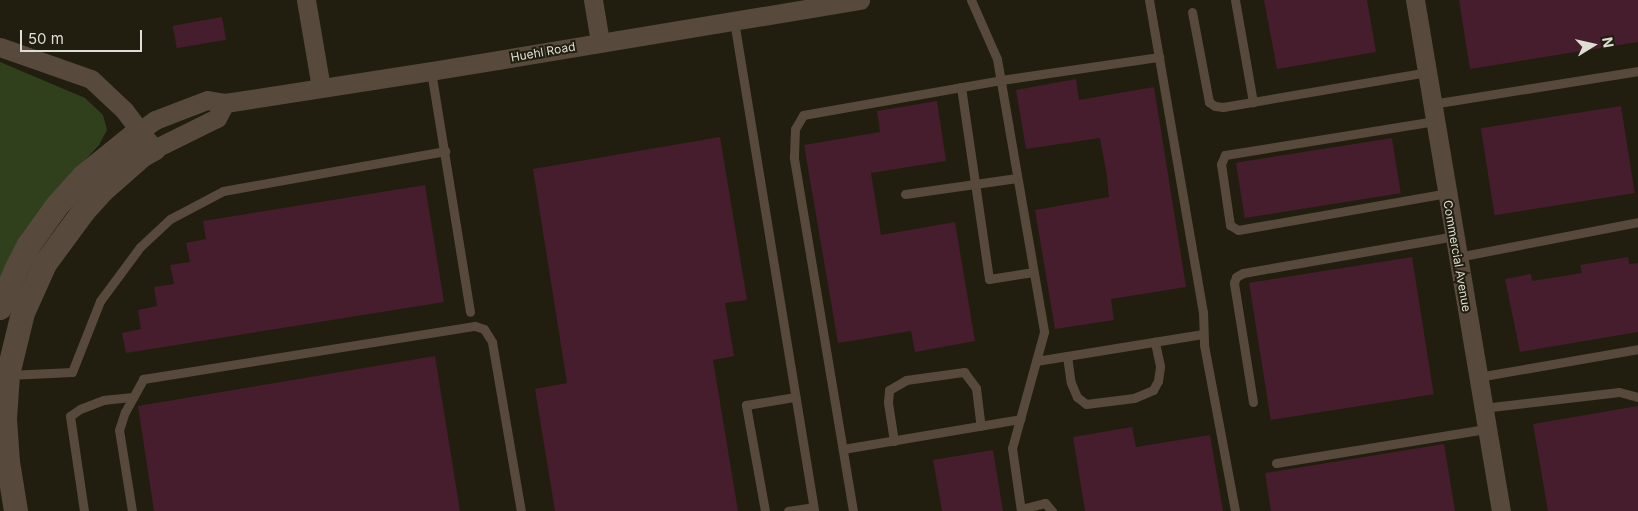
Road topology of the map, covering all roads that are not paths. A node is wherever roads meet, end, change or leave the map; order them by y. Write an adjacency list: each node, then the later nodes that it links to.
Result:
1 (306, 0): 18 (street)
2 (593, 0): 10 (street)
3 (860, 0): 9 (street, Huehl Road)
4 (971, 0): 16 (lane)
5 (1149, 0): 12 (lane)
6 (1235, 0): 19 (lane)
7 (1415, 0): 15 (street, Commercial Avenue)
8 (1192, 12): 19 (lane)
9 (734, 21): 10 (street, Huehl Road); 42 (lane)
10 (600, 42): 13 (street, Huehl Road)
11 (0, 47): 22 (street)
12 (1159, 57): 16 (lane); 34 (lane)
13 (431, 71): 18 (street, Huehl Road); 23 (lane)
14 (1638, 71): 21 (lane)
15 (1427, 72): 19 (lane); 21 (street, Commercial Avenue)
16 (1001, 80): 17 (lane); 24 (lane)
17 (961, 87): 25 (lane); 50 (lane)
18 (321, 88): 20 (street, Huehl Road)
19 (1254, 102)
20 (225, 103): 22 (street); 22 (street, Huehl Road)
21 (1434, 113): 26 (street, Commercial Avenue); 26 (lane)
22 (147, 140): 32 (street); 39 (street)
23 (445, 151): 33 (lane); 39 (lane)
24 (1017, 178): 25 (lane); 31 (lane)
25 (975, 184): 27 (lane); 31 (lane)
26 (1447, 193): 29 (street, Commercial Avenue)
27 (905, 194)
28 (1638, 222): 30 (lane)
29 (1454, 236): 30 (street, Commercial Avenue); 44 (lane)
30 (1458, 257): 40 (street, Commercial Avenue)
31 (1033, 272): 38 (lane)
32 (0, 308)
33 (470, 312)
34 (1203, 334): 35 (lane); 62 (lane)
35 (1155, 342): 37 (lane); 37 (lane)
36 (1638, 349): 40 (lane)
37 (1067, 356): 38 (lane)
38 (1036, 361): 46 (lane)
39 (8, 375): 54 (street)
40 (1478, 377): 45 (street, Commercial Avenue)
41 (133, 397): 55 (lane); 56 (lane); 57 (lane)
42 (795, 397): 52 (lane); 58 (lane)
43 (1638, 397): 45 (lane)
44 (1253, 402)
45 (1483, 408): 48 (street, Commercial Avenue)
46 (1020, 419): 47 (lane); 53 (lane)
47 (981, 426): 49 (lane); 49 (lane)
48 (1487, 429): 51 (lane); 63 (street, Commercial Avenue)
49 (894, 441): 50 (lane)
50 (843, 449): 60 (lane)
51 (1276, 463)
52 (814, 509): 59 (lane)
53 (1021, 510): 61 (lane)
54 (16, 511)
55 (84, 511)
56 (132, 511)
57 (521, 511)
58 (765, 511)
59 (788, 511)
60 (853, 511)
61 (1052, 511)
62 (1235, 511)
63 (1501, 511)

